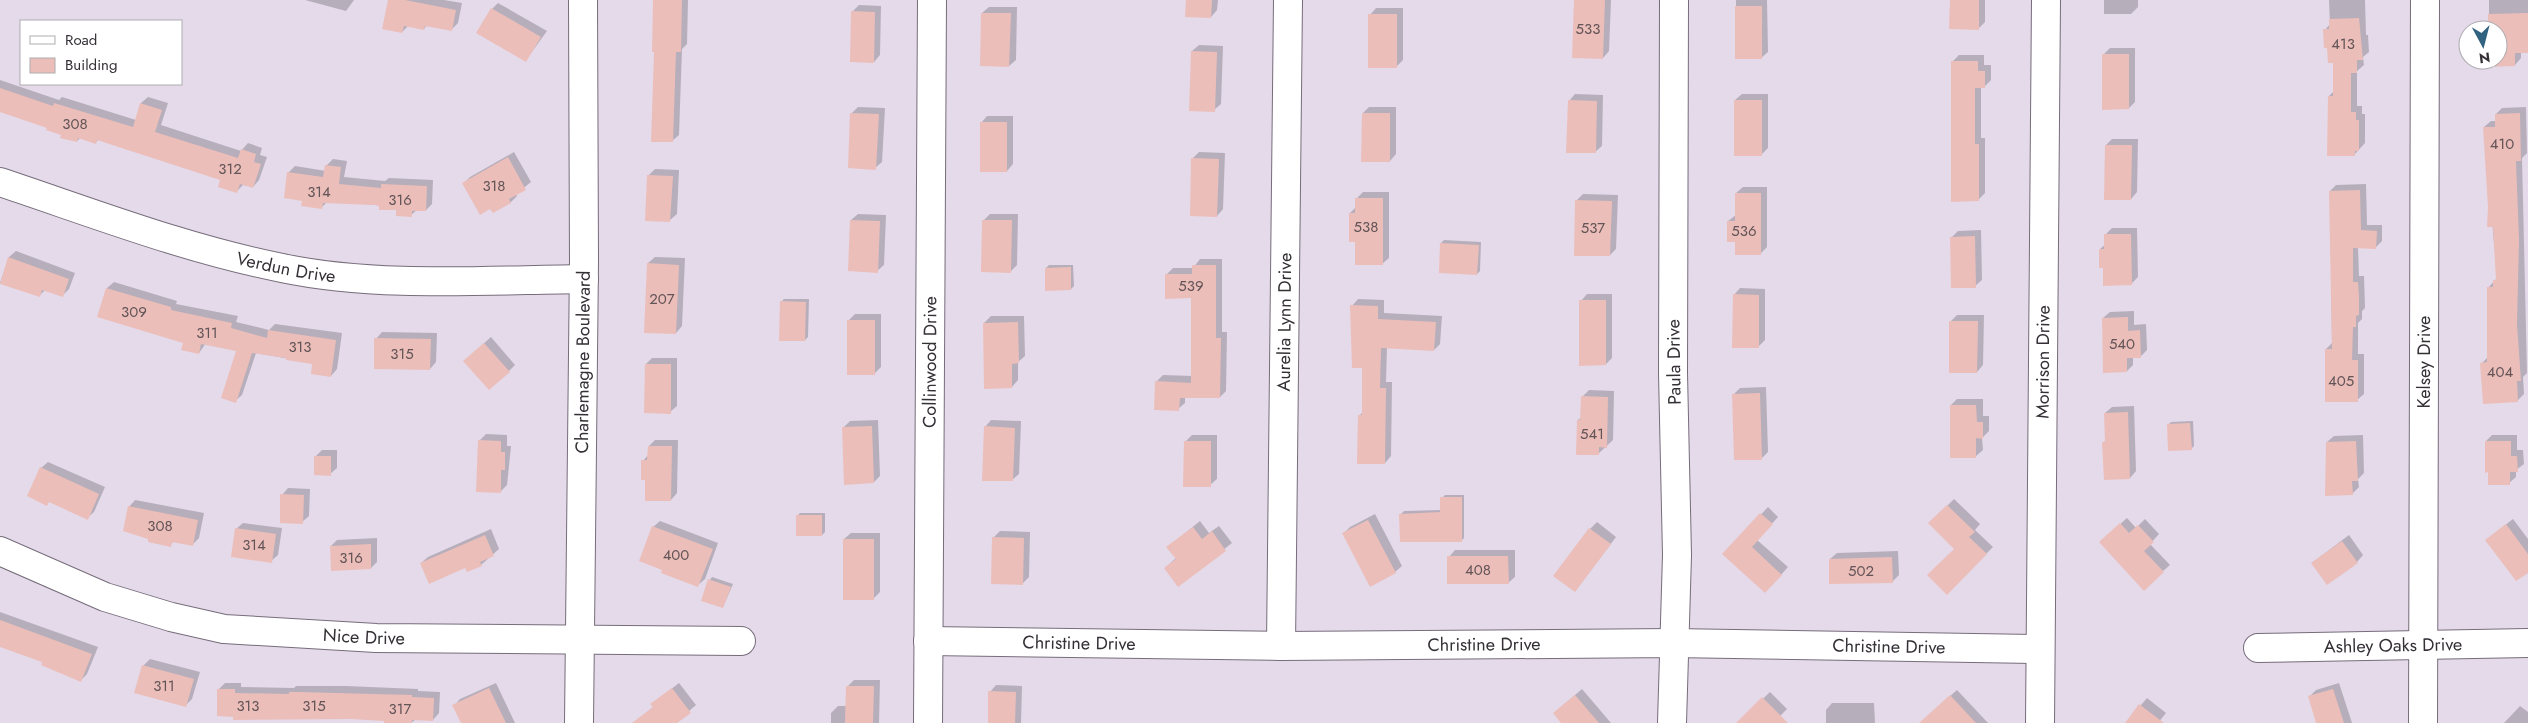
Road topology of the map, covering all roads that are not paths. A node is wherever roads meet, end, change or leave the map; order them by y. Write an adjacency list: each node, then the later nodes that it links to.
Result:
1 (582, 0): 8 (street, Charlemagne Boulevard)
2 (932, 0): 12 (street, Collinwood Drive)
3 (1288, 0): 16 (street, Aurelia Lynn Drive)
4 (1674, 0): 13 (street, Paula Drive)
5 (2046, 0): 18 (street, Morrison Drive)
6 (2425, 0): 15 (street, Kelsey Drive)
7 (0, 182): 8 (street, Verdun Drive)
8 (584, 280): 10 (street, Charlemagne Boulevard)
9 (0, 551): 10 (street, Nice Drive)
10 (580, 638): 11 (street, Nice Drive); 19 (street, Charlemagne Boulevard)
11 (741, 641)
12 (928, 641): 16 (street, Christine Drive); 20 (street, Collinwood Drive)
13 (1673, 643): 16 (street, Christine Drive); 18 (street, Christine Drive); 21 (street, Paula Drive)
14 (2528, 643): 15 (street, Ashley Oaks Drive)
15 (2424, 645): 17 (street, Ashley Oaks Drive); 23 (street, Kelsey Drive)
16 (1281, 646)
17 (2258, 648)
18 (2040, 649): 22 (street, Morrison Drive)
19 (579, 723)
20 (928, 723)
21 (1672, 723)
22 (2040, 723)
23 (2423, 723)

